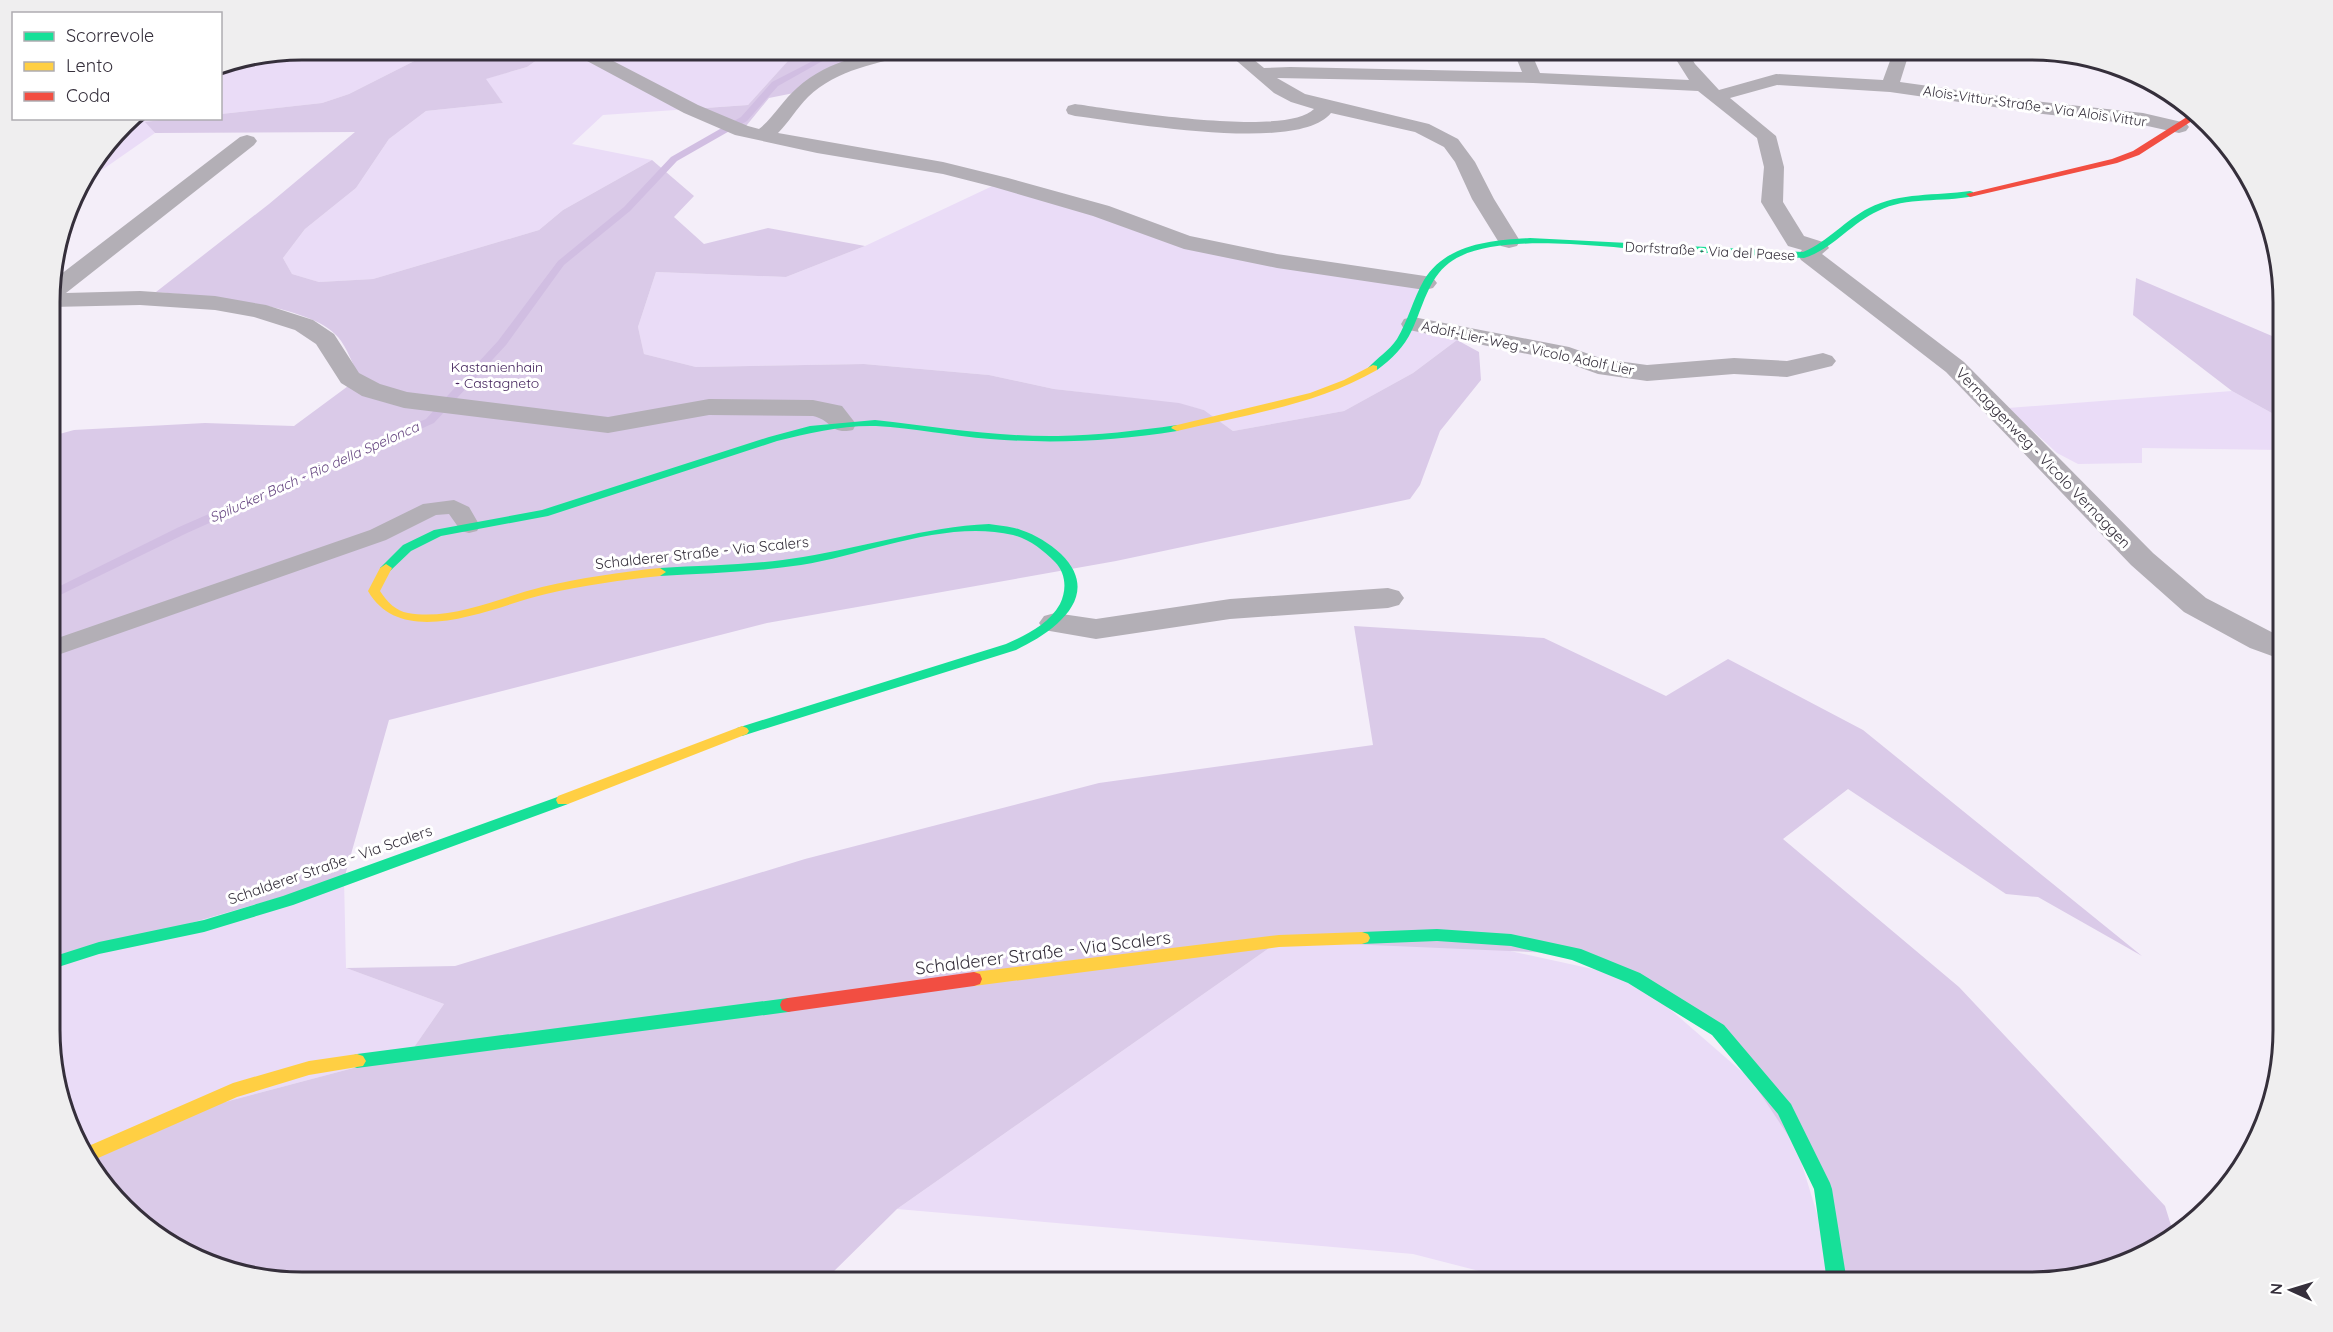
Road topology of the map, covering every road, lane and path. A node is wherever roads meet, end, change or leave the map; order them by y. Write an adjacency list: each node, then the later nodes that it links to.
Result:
1 (599, 60): 14 (street)
2 (868, 60): 14 (street)
3 (1244, 60): 7 (street)
4 (1526, 60): 8 (street)
5 (1684, 60): 10 (street, Vernaggenweg - Vicolo Vernaggen)
6 (1899, 60): 9 (street)
7 (1261, 74): 8 (street, Alois-Vittur-Straße - Via Alois Vittur); 11 (street)
8 (1533, 78): 10 (street, Alois-Vittur-Straße - Via Alois Vittur)
9 (1890, 86): 10 (street, Alois-Vittur-Straße - Via Alois Vittur); 13 (street, Alois-Vittur-Straße - Via Alois Vittur)
10 (1711, 91): 17 (street, Vernaggenweg - Vicolo Vernaggen)
11 (1326, 107): 12 (street); 16 (street)
12 (1075, 110)
13 (2186, 122): 17 (street, Dorfstraße - Via del Paese)
14 (752, 133): 18 (street)
15 (247, 141): 19 (street)
16 (1509, 242): 17 (street, Dorfstraße - Via del Paese); 18 (street, Dorfstraße - Via del Paese)
17 (1814, 252): 28 (street, Vernaggenweg - Vicolo Vernaggen)
18 (1425, 283): 21 (street, Schalderer Straße - Via Scalers)
19 (61, 285)
20 (60, 300): 23 (street)
21 (1413, 324): 22 (street, Adolf-Lier-Weg - Vicolo Adolf Lier); 23 (street, Schalderer Straße - Via Scalers)
22 (1823, 361)
23 (843, 424): 24 (street, Schalderer Straße - Via Scalers)
24 (469, 526): 26 (street, Schalderer Straße - Via Scalers); 27 (lane)
25 (1388, 598): 26 (street)
26 (1055, 623): 29 (street, Schalderer Straße - Via Scalers)
27 (60, 646)
28 (2273, 646)
29 (60, 960)
30 (93, 1152): 31 (street, Schalderer Straße - Via Scalers)
31 (1835, 1272)

